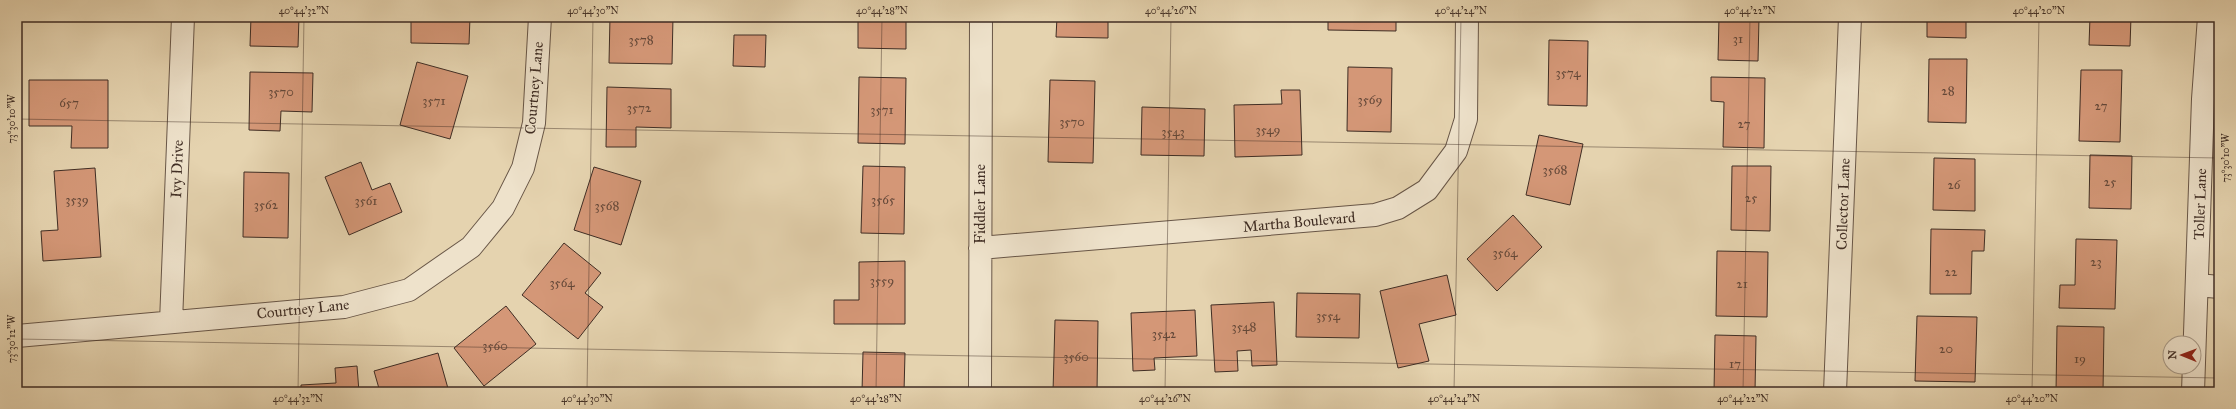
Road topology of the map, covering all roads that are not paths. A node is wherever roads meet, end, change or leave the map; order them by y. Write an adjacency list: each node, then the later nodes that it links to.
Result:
1 (183, 17): 10 (street, Ivy Drive)
2 (540, 17): 10 (street, Courtney Lane)
3 (981, 17): 7 (street, Fiddler Lane)
4 (1466, 17): 7 (street, Martha Boulevard)
5 (1850, 17): 13 (street, Collector Lane)
6 (2209, 17): 8 (street, Toller Lane)
7 (980, 248): 12 (street, Fiddler Lane)
8 (2198, 285): 9 (street); 14 (street, Toller Lane)
9 (2219, 287)
10 (171, 322): 11 (street, Courtney Lane)
11 (17, 336)
12 (980, 392)
13 (1835, 392)
14 (2193, 392)

